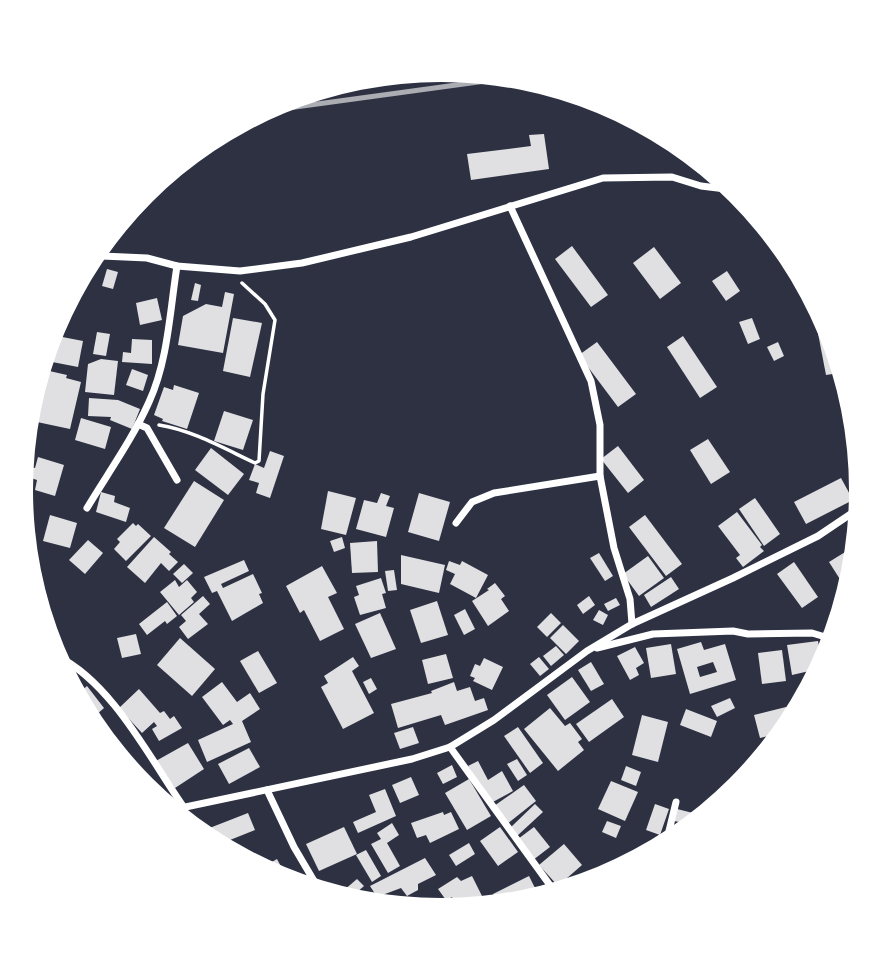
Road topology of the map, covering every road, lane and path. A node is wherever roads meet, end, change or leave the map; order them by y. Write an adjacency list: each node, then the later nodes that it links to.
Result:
1 (716, 188): 2 (street)
2 (510, 206): 5 (street); 8 (street)
3 (107, 256): 4 (street)
4 (177, 265): 5 (street); 6 (street)
5 (240, 271): 7 (path)
6 (138, 424): 7 (street); 10 (street)
7 (147, 428): 9 (street)
8 (600, 476): 12 (street); 13 (street)
9 (177, 480)
10 (87, 509)
11 (849, 515): 13 (street)
12 (456, 523)
13 (632, 624): 15 (street)
14 (823, 636): 15 (street)
15 (587, 651): 17 (street)
16 (72, 664): 19 (street)
17 (450, 747): 18 (street); 24 (street)
18 (267, 790): 21 (street); 23 (street)
19 (173, 798)
20 (676, 802): 22 (street)
21 (183, 806)
22 (670, 828)
23 (312, 878)
24 (549, 884)

